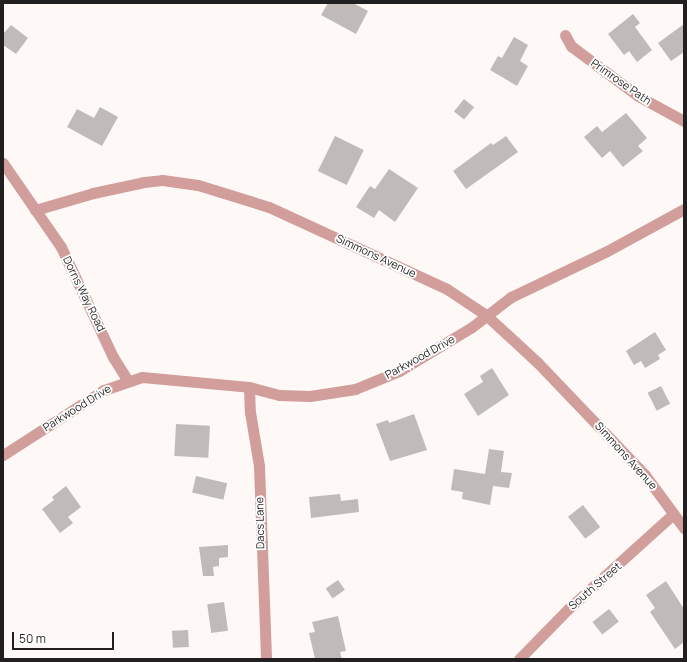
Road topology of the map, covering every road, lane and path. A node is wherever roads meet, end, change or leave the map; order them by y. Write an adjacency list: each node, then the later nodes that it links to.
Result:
1 (565, 35): 2 (street, Primrose Path)
2 (684, 121)
3 (3, 163): 5 (street)
4 (684, 209): 6 (street, Parkwood Drive)
5 (35, 210): 6 (street, Simmons Avenue); 7 (street, Dorns Way Road)
6 (486, 315): 8 (street, Parkwood Drive); 10 (street, Simmons Avenue)
7 (128, 381): 8 (street, Parkwood Drive); 9 (street, Parkwood Drive)
8 (249, 387): 12 (street, Dacs Lane)
9 (3, 455)
10 (673, 514): 11 (street, Simmons Avenue); 13 (street, South Street)
11 (684, 528)
12 (266, 659)
13 (519, 659)

